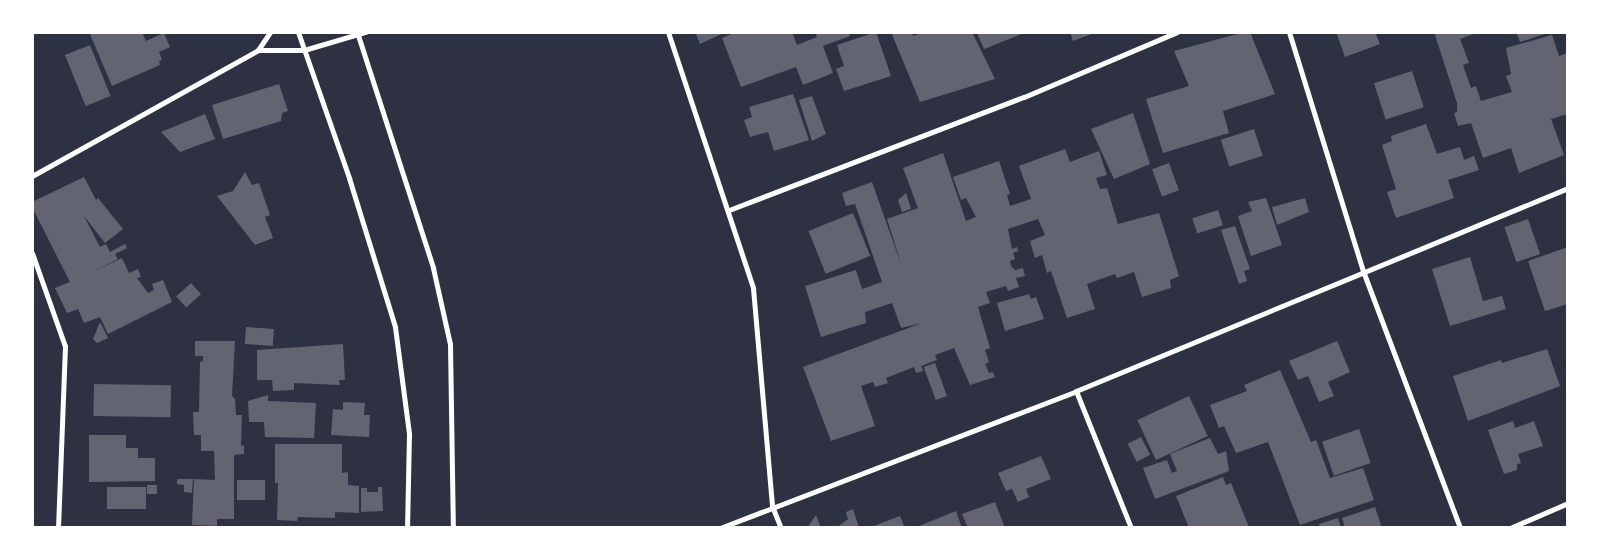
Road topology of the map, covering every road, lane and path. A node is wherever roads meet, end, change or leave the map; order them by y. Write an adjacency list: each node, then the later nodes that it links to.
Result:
1 (270, 32): 8 (street)
2 (298, 32): 9 (street)
3 (365, 32): 7 (street)
4 (668, 32): 12 (street)
5 (1177, 32): 12 (street)
6 (1289, 32): 14 (street)
7 (357, 34): 9 (street); 20 (street)
8 (258, 50): 9 (street); 10 (street)
9 (304, 50): 19 (street)
10 (32, 176)
11 (1568, 188): 14 (street)
12 (729, 210): 17 (street)
13 (32, 253): 18 (street)
14 (1363, 271): 15 (street); 24 (street)
15 (1076, 391): 17 (street); 23 (street)
16 (1568, 503): 25 (street)
17 (772, 506): 21 (street); 22 (street)
18 (58, 528)
19 (407, 528)
20 (453, 528)
21 (720, 528)
22 (781, 528)
23 (1131, 528)
24 (1460, 528)
25 (1510, 528)

